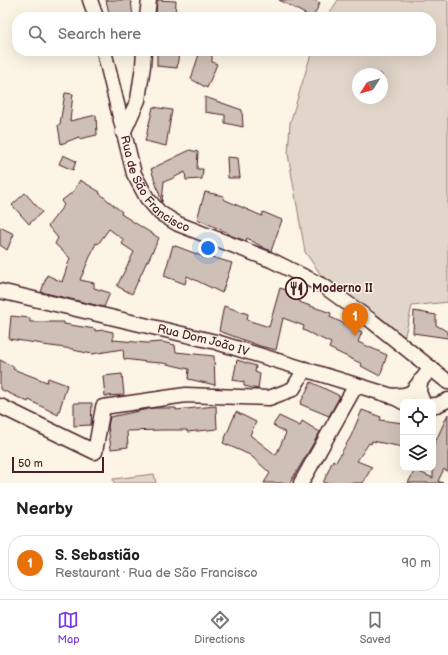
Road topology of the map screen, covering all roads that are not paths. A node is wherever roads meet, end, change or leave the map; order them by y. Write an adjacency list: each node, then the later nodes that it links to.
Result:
1 (90, 0): 3 (street)
2 (149, 0): 4 (street)
3 (94, 12)
4 (148, 12)
5 (105, 56): 7 (street, Rua de São Francisco)
6 (143, 56): 7 (street)
7 (123, 133): 9 (street, Rua de São Francisco)
8 (0, 291): 10 (street, Rua Dom João IV)
9 (431, 368): 11 (street); 12 (street, Rua de São Francisco)
10 (305, 369): 13 (street, Rua Dom João IV); 18 (street)
11 (420, 381): 14 (street); 15 (street)
12 (448, 382)
13 (356, 385): 14 (street, Rua Dom João IV); 19 (street)
14 (398, 399)
15 (422, 399)
16 (448, 400): 17 (street)
17 (436, 405)
18 (0, 406)
19 (301, 483)

